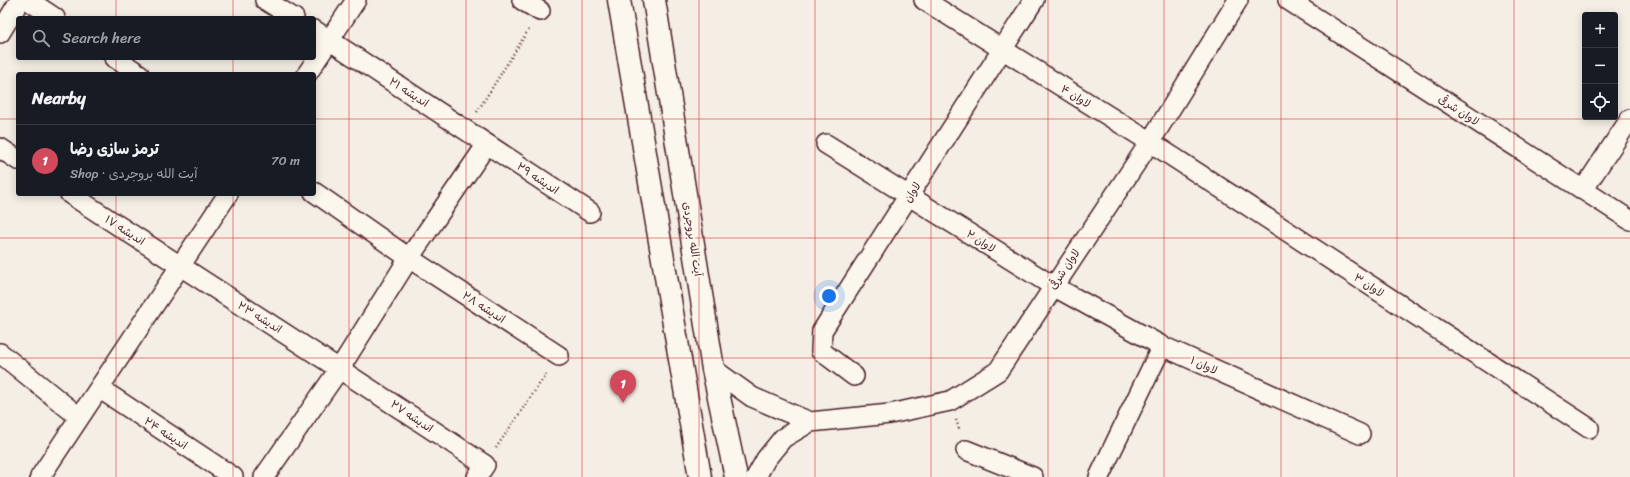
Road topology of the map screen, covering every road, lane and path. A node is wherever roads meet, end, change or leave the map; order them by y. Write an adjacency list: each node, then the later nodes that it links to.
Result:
1 (20, 0): 16 (street)
2 (28, 0): 13 (street)
3 (265, 0): 14 (street)
4 (356, 0): 17 (street)
5 (522, 0): 12 (street)
6 (619, 0): 56 (main road)
7 (654, 0): 43 (main road, آیت الله بروجردی)
8 (924, 0): 18 (street, لاوان ۴)
9 (1034, 0): 18 (street, لاوان)
10 (1238, 0): 24 (street, لاوان شرقی)
11 (1288, 0): 29 (street, لاوان شرقی)
12 (540, 11): 23 (path)
13 (52, 16)
14 (291, 16)
15 (316, 31): 17 (street, اندیشه ۲۱)
16 (0, 33)
17 (330, 40): 21 (street); 23 (street, اندیشه ۲۱)
18 (1002, 50): 24 (street, لاوان ۴); 33 (street, لاوان)
19 (118, 60): 20 (street)
20 (136, 72)
21 (308, 72)
22 (1630, 119): 29 (street)
23 (466, 130): 25 (street, اندیشه ۲۱)
24 (1150, 142): 38 (street, لاوان شرقی); 49 (street, لاوان ۳)
25 (487, 144): 34 (street, اندیشه ۲۹); 36 (street)
26 (826, 144): 33 (street)
27 (0, 148): 28 (street)
28 (16, 159)
29 (1583, 190): 35 (street, لاوان شرقی)
30 (316, 193): 36 (street, اندیشه ۲۸)
31 (73, 196): 37 (street, اندیشه ۱۷)
32 (227, 196): 37 (street)
33 (909, 196): 38 (street, لاوان ۲); 44 (street, لاوان)
34 (590, 212)
35 (1630, 220)
36 (409, 258): 41 (street, اندیشه ۲۸); 42 (street)
37 (180, 266): 42 (street, اندیشه ۲۳); 45 (street)
38 (1053, 286): 39 (street, لاوان ۱); 46 (street, لاوان شرقی)
39 (1162, 346): 50 (street, لاوان ۱); 60 (street)
40 (0, 353): 47 (street)
41 (559, 356): 52 (path)
42 (340, 368): 52 (street, اندیشه ۲۷); 55 (street)
43 (714, 369): 48 (street); 57 (main road, آیت الله بروجردی)
44 (854, 376)
45 (99, 388): 47 (street); 54 (street, اندیشه ۲۴)
46 (950, 401): 48 (street, لاوان شرقی); 51 (path)
47 (79, 417): 53 (street)
48 (810, 422): 58 (street)
49 (1589, 428)
50 (1360, 434)
51 (966, 450): 59 (street)
52 (481, 471)
53 (40, 477)
54 (233, 477)
55 (264, 477)
56 (700, 477)
57 (736, 477)
58 (756, 477)
59 (1033, 477)
60 (1100, 477)

